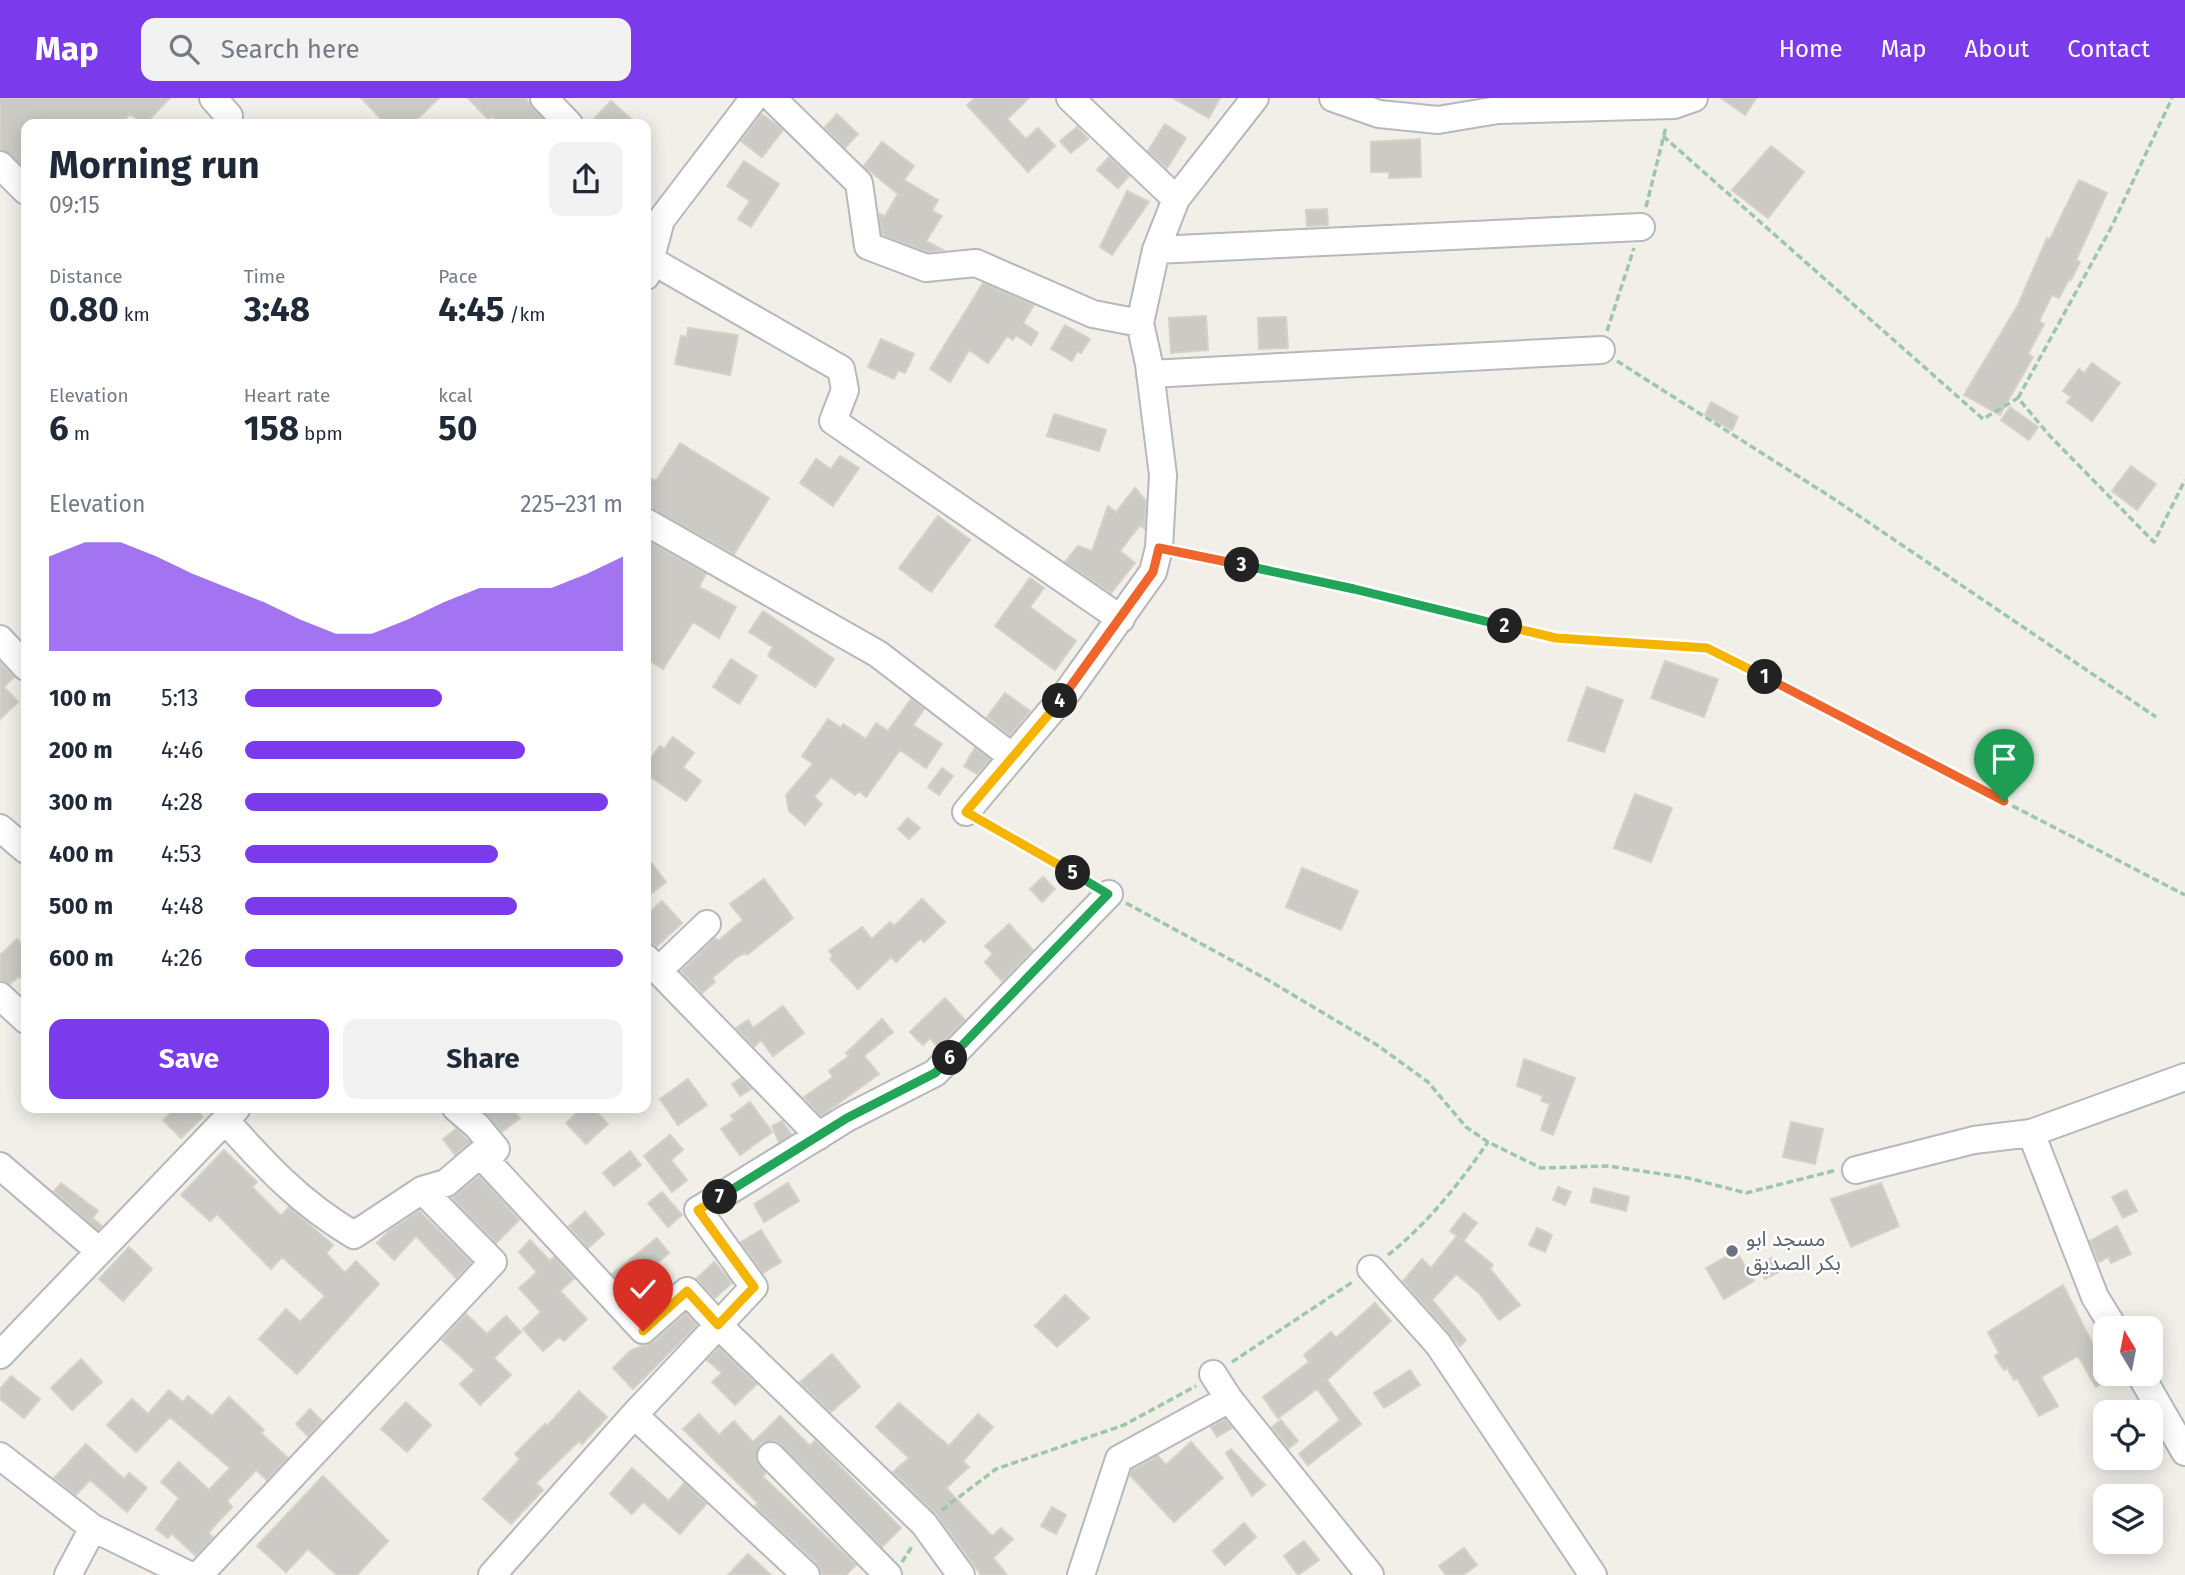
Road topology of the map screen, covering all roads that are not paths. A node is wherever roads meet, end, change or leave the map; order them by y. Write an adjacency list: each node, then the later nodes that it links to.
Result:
1 (544, 98): 8 (street)
2 (754, 98): 12 (street)
3 (772, 98): 17 (street)
4 (1070, 98): 11 (street)
5 (1255, 98): 11 (street)
6 (1334, 98): 7 (street)
7 (1684, 101)
8 (564, 119)
9 (0, 165): 10 (street)
10 (21, 186)
11 (1176, 199): 15 (street)
12 (653, 212): 14 (street)
13 (1641, 227): 15 (street)
14 (651, 231)
15 (1156, 250): 17 (street)
16 (651, 270): 21 (street)
17 (1140, 323): 19 (street)
18 (1601, 350): 19 (street)
19 (1150, 374): 21 (street)
20 (651, 526): 24 (street)
21 (1121, 619): 24 (street)
22 (0, 639): 23 (street)
23 (21, 662)
24 (1011, 756): 25 (street)
25 (966, 812)
26 (0, 828): 27 (street)
27 (21, 846)
28 (1108, 894): 37 (street)
29 (707, 924): 30 (street)
30 (652, 964): 37 (street)
31 (0, 996): 32 (street)
32 (21, 1015)
33 (2185, 1077): 36 (street)
34 (462, 1113): 38 (street)
35 (231, 1114): 41 (street); 42 (street)
36 (2031, 1133): 40 (street); 44 (street)
37 (819, 1136): 45 (street)
38 (486, 1159): 41 (street); 45 (street)
39 (0, 1166): 42 (street)
40 (1848, 1170)
41 (422, 1190): 57 (street)
42 (98, 1250): 46 (street)
43 (1371, 1269): 64 (street)
44 (2106, 1316)
45 (718, 1325): 50 (street); 61 (street)
46 (0, 1355)
47 (1213, 1374): 49 (street)
48 (2147, 1386): 51 (street)
49 (1229, 1399): 62 (street); 63 (street)
50 (634, 1415): 58 (street); 59 (street)
51 (2185, 1452)
52 (771, 1456): 60 (street)
53 (0, 1457): 54 (street)
54 (93, 1528): 55 (street); 56 (street)
55 (68, 1575)
56 (189, 1575)
57 (199, 1575)
58 (492, 1575)
59 (806, 1575)
60 (888, 1575)
61 (961, 1575)
62 (1081, 1575)
63 (1370, 1575)
64 (1593, 1575)

